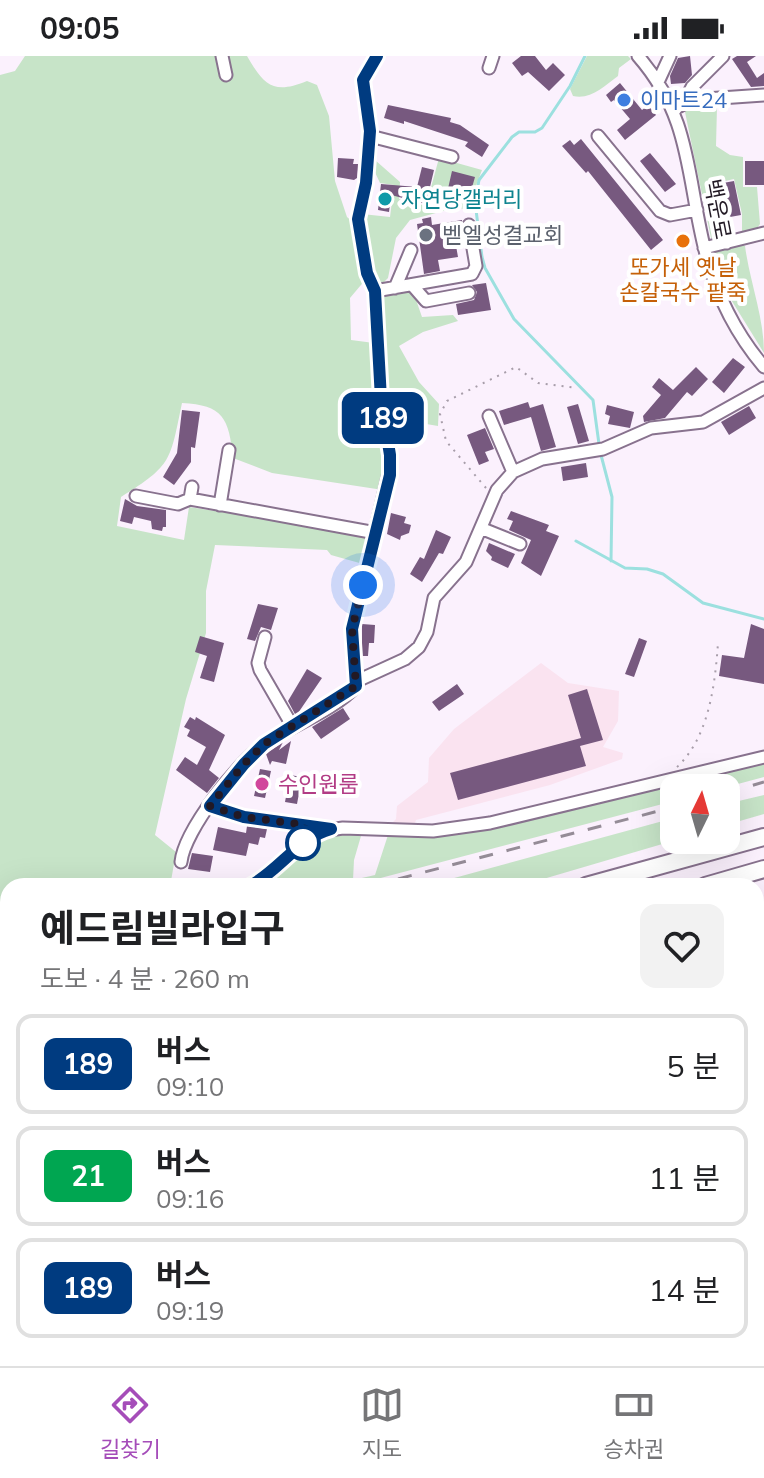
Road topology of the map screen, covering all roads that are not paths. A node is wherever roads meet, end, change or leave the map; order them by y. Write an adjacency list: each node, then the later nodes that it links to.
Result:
1 (222, 56): 6 (street)
2 (377, 56): 10 (street)
3 (638, 56): 7 (street, 백운로)
4 (670, 56): 7 (street)
5 (721, 57): 9 (street)
6 (226, 75)
7 (658, 82): 9 (street, 백운로)
8 (764, 95): 9 (street)
9 (679, 106): 14 (street, 백운로)
10 (370, 136): 12 (street); 22 (street)
11 (598, 136): 14 (street)
12 (452, 157)
13 (715, 185): 17 (street)
14 (697, 210): 18 (street, 백운로)
15 (469, 225): 20 (street)
16 (764, 233): 17 (street)
17 (727, 243): 18 (street)
18 (704, 248): 24 (street, 백운로)
19 (411, 250): 21 (street)
20 (412, 285): 21 (street); 23 (street)
21 (395, 288): 22 (street)
22 (375, 291): 32 (street)
23 (469, 293)
24 (764, 367)
25 (764, 388): 28 (street)
26 (489, 416): 28 (street)
27 (229, 450): 30 (street)
28 (513, 472): 31 (street)
29 (136, 496): 30 (street)
30 (220, 505): 32 (street)
31 (483, 529): 33 (street); 35 (street)
32 (376, 533): 35 (street)
33 (520, 544)
34 (265, 637): 36 (street)
35 (357, 681): 36 (street)
36 (293, 727): 38 (street)
37 (764, 757): 39 (street)
38 (210, 806): 39 (street); 41 (street)
39 (331, 829): 43 (street)
40 (764, 837): 44 (highway)
41 (181, 862)
42 (764, 869): 45 (highway)
43 (262, 878)
44 (615, 878)
45 (733, 878)

